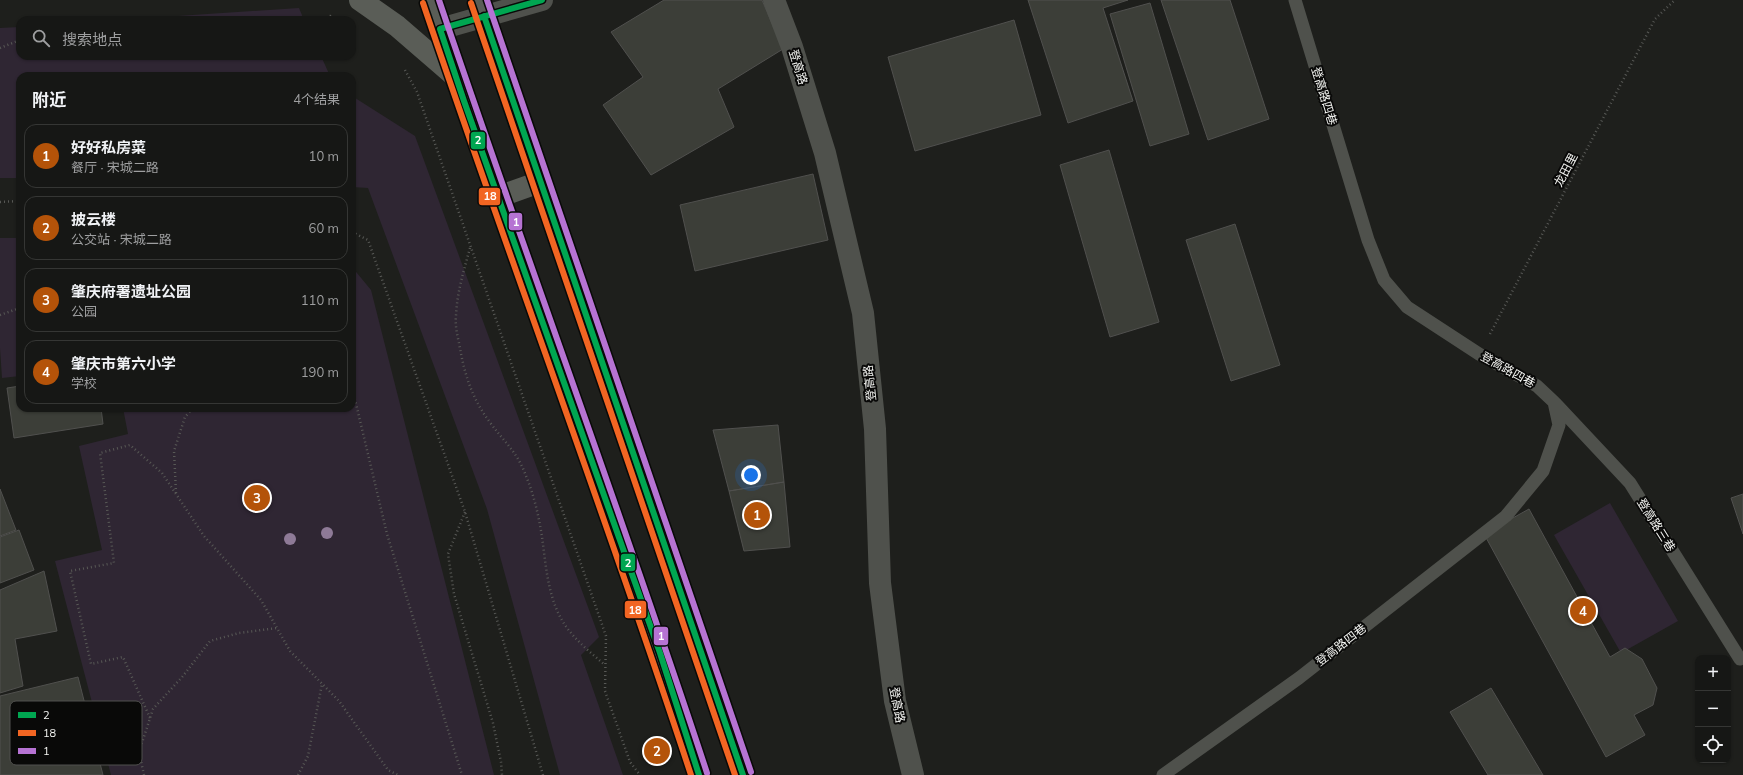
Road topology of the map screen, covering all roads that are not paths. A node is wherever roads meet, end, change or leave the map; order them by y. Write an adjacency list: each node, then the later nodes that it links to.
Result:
1 (360, 0): 8 (main road)
2 (431, 0): 7 (main road)
3 (542, 0): 6 (street)
4 (774, 0): 15 (street, 登高路)
5 (1295, 0): 11 (lane, 登高路四巷)
6 (482, 8): 7 (street); 9 (main road)
7 (440, 29): 8 (main road)
8 (456, 77): 10 (main road)
9 (540, 182): 10 (main road); 14 (main road)
10 (498, 197): 13 (main road)
11 (1554, 402): 12 (lane, 登高路三巷); 16 (lane, 登高路四巷)
12 (1743, 658)
13 (699, 775)
14 (742, 775)
15 (913, 775)
16 (1163, 775)

